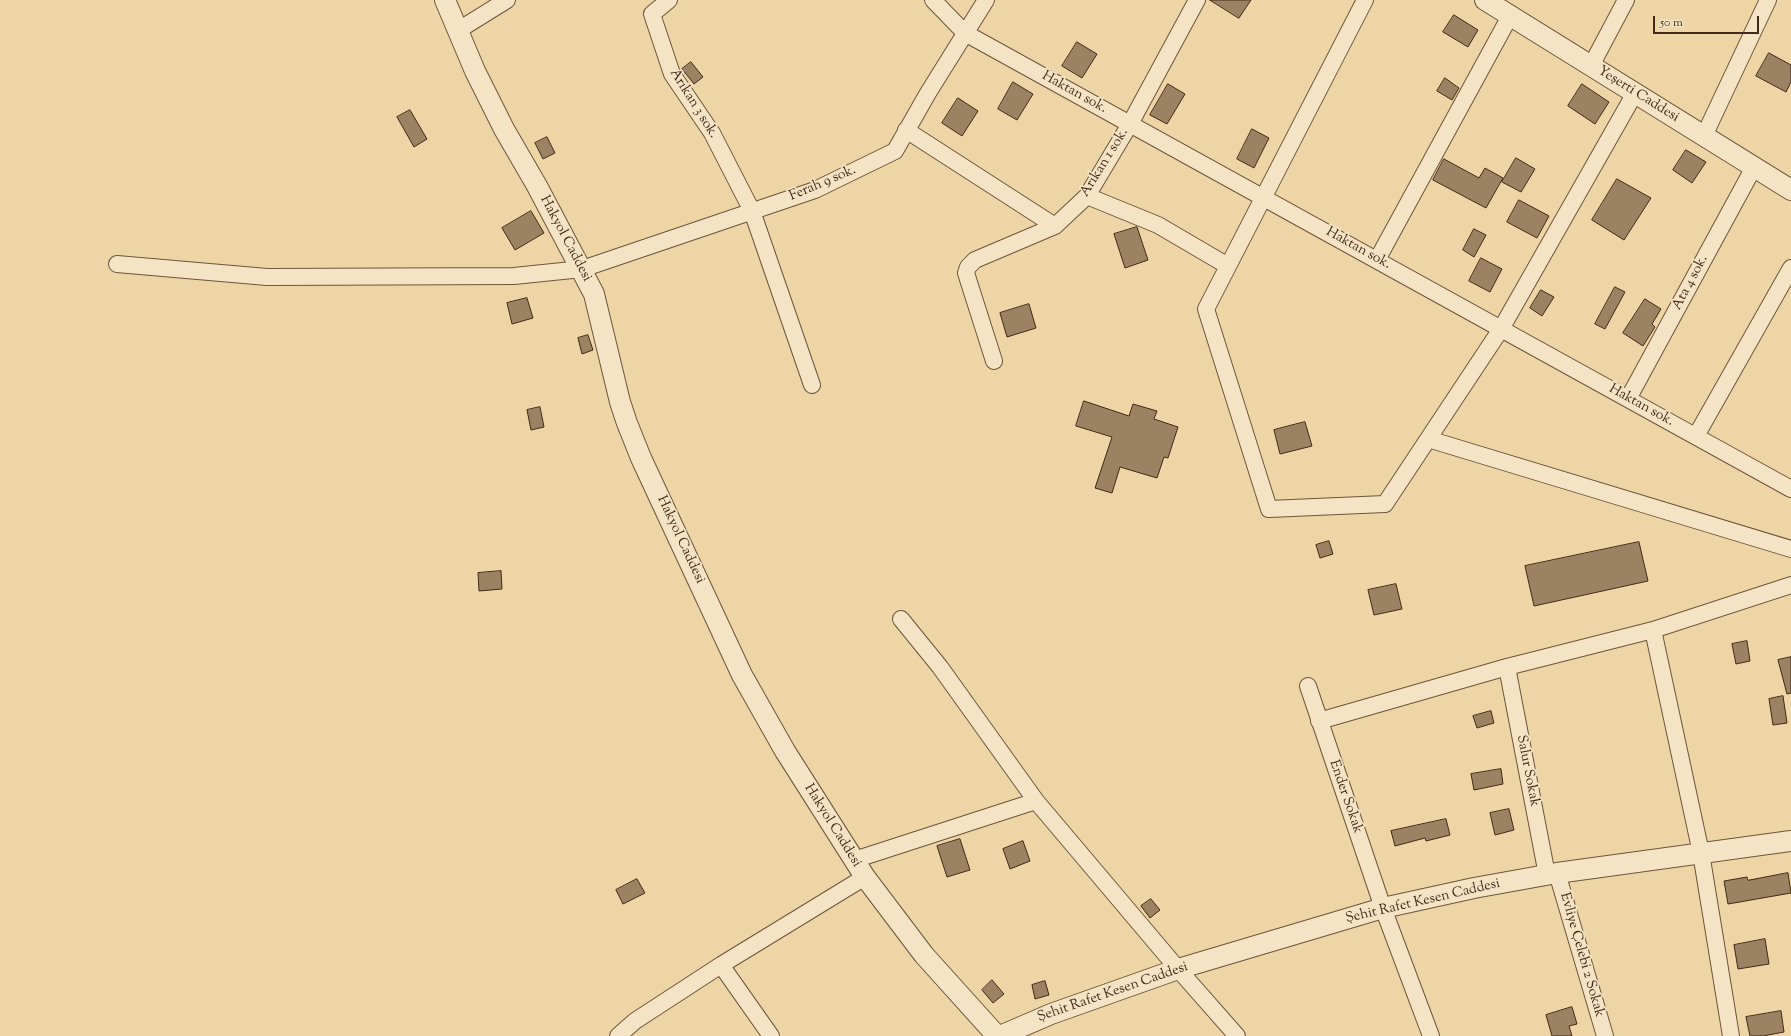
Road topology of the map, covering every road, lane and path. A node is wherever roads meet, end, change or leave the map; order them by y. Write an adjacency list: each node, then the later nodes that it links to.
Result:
1 (445, 0): 12 (street, Hakyol Caddesi)
2 (507, 0): 12 (street)
3 (669, 0): 23 (street, Arıkan 3 sok.)
4 (933, 0): 13 (street, Haktan sok.)
5 (986, 0): 13 (street, Ferah 9 sok.)
6 (1197, 0): 16 (street, Arıkan 1 sok.)
7 (1365, 0): 22 (street)
8 (1484, 0): 11 (street, Yeşerti Caddesi)
9 (1626, 0): 14 (street)
10 (1768, 0): 18 (street)
11 (1510, 16): 14 (street, Yeşerti Caddesi); 25 (street)
12 (457, 31): 29 (street, Hakyol Caddesi)
13 (965, 33): 16 (street, Haktan sok.); 17 (street, Ferah 9 sok.)
14 (1592, 66): 15 (street, Yeşerti Caddesi)
15 (1635, 93): 18 (street, Yeşerti Caddesi); 30 (street)
16 (1130, 124): 21 (street, Arıkan 1 sok.); 22 (street, Haktan sok.)
17 (906, 130): 23 (street, Ferah 9 sok.); 24 (street)
18 (1704, 136): 19 (street, Yeşerti Caddesi)
19 (1754, 167): 20 (street, Yeşerti Caddesi); 33 (street, Ata 4 sok.)
20 (1791, 190)
21 (1087, 196): 24 (street, Arıkan 1 sok.); 27 (street)
22 (1262, 197): 25 (street, Haktan sok.); 27 (street)
23 (752, 211): 29 (street, Ferah 9 sok.); 32 (street)
24 (1055, 226): 31 (street)
25 (1377, 260): 30 (street, Haktan sok.)
26 (117, 264): 29 (street, Ferah 9 sok.)
27 (1228, 266): 35 (street)
28 (1791, 268): 34 (street)
29 (582, 269): 47 (street, Hakyol Caddesi)
30 (1501, 329): 33 (street, Haktan sok.); 35 (street)
31 (994, 361)
32 (812, 385)
33 (1628, 399): 34 (street, Haktan sok.)
34 (1696, 436): 36 (street, Haktan sok.)
35 (1428, 439): 37 (street)
36 (1791, 489)
37 (1791, 549)
38 (1791, 585): 40 (street)
39 (901, 619): 44 (street)
40 (1653, 630): 41 (street); 46 (street)
41 (1507, 667): 43 (street); 48 (street, Salur Sokak)
42 (1308, 686): 43 (street, Ender Sokak)
43 (1319, 721): 50 (street, Ender Sokak)
44 (1036, 801): 47 (street); 52 (street)
45 (1791, 841): 46 (street, Şehit Rafet Kesen Caddesi)
46 (1701, 853): 48 (street, Şehit Rafet Kesen Caddesi); 59 (street)
47 (854, 860): 49 (street, Hakyol Caddesi)
48 (1552, 874): 50 (street, Şehit Rafet Kesen Caddesi); 58 (street, Evliye Çelebi 2 Sokak)
49 (865, 877): 51 (street); 55 (street, Hakyol Caddesi)
50 (1383, 908): 52 (street, Şehit Rafet Kesen Caddesi); 57 (street, Ender Sokak)
51 (722, 965): 53 (street); 54 (street)
52 (1178, 969): 55 (street, Şehit Rafet Kesen Caddesi); 56 (street)
53 (618, 1036)
54 (771, 1036)
55 (999, 1036)
56 (1237, 1036)
57 (1431, 1036)
58 (1605, 1036)
59 (1731, 1036)

